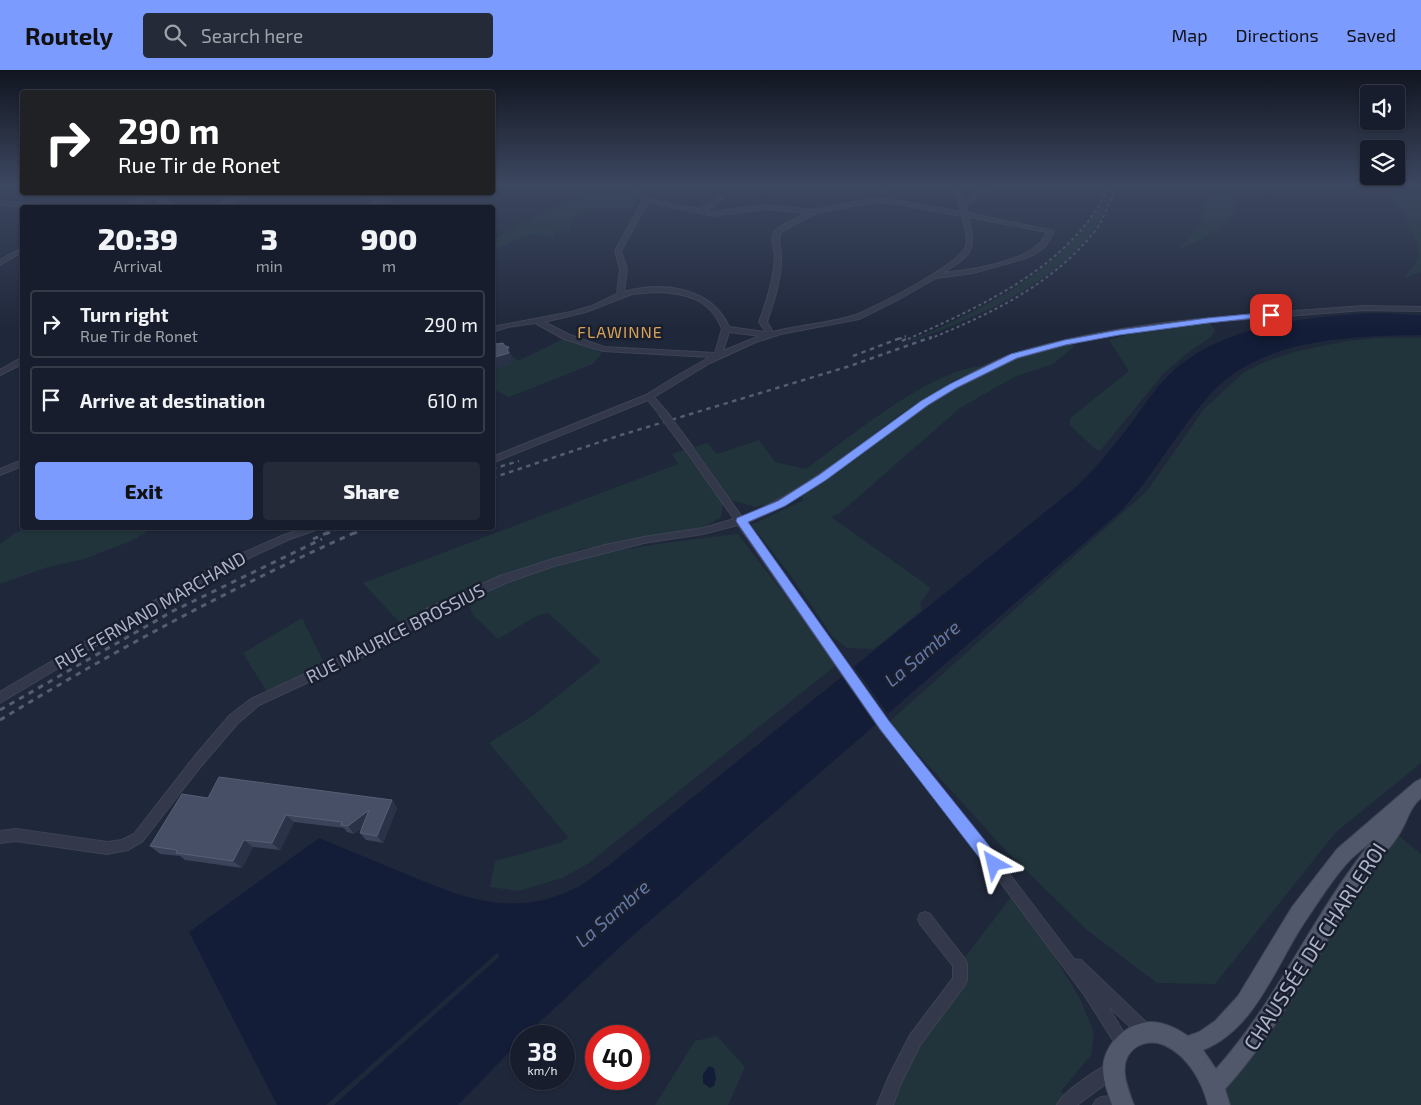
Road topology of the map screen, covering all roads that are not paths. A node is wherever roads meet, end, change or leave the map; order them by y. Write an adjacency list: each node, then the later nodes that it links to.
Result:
1 (627, 234): 8 (street)
2 (776, 234): 13 (street)
3 (969, 234): 7 (street)
4 (1050, 234): 7 (street)
5 (20, 251): 6 (street)
6 (0, 262)
7 (933, 276): 13 (street)
8 (620, 295): 10 (street); 12 (street)
9 (1421, 309): 21 (street, RUE MAURICE BROSSIUS)
10 (538, 322): 11 (street); 14 (street)
11 (495, 328)
12 (726, 330): 13 (street); 14 (street)
13 (771, 335): 14 (street)
14 (718, 355): 17 (street)
15 (20, 362): 16 (street)
16 (0, 373)
17 (649, 397): 18 (street); 21 (street, bridge)
18 (495, 459)
19 (20, 464): 20 (street)
20 (0, 472)
21 (741, 521): 25 (street, RUE MAURICE BROSSIUS); 27 (street)
22 (305, 530): 23 (street, RUE FERNAND MARCHAND)
23 (0, 698)
24 (1414, 794): 30 (main road, CHAUSSÉE DE CHARLEROI); 32 (main road, CHAUSSÉE DE CHARLEROI)
25 (0, 837)
26 (925, 919): 34 (street)
27 (1051, 940): 28 (street); 29 (street)
28 (1146, 1032): 29 (main road); 30 (main road)
29 (1123, 1043): 31 (main road)
30 (1186, 1047): 32 (main road)
31 (1113, 1070): 33 (main road); 35 (street)
32 (1216, 1095)
33 (1115, 1104)
34 (885, 1105)
35 (1065, 1105)

